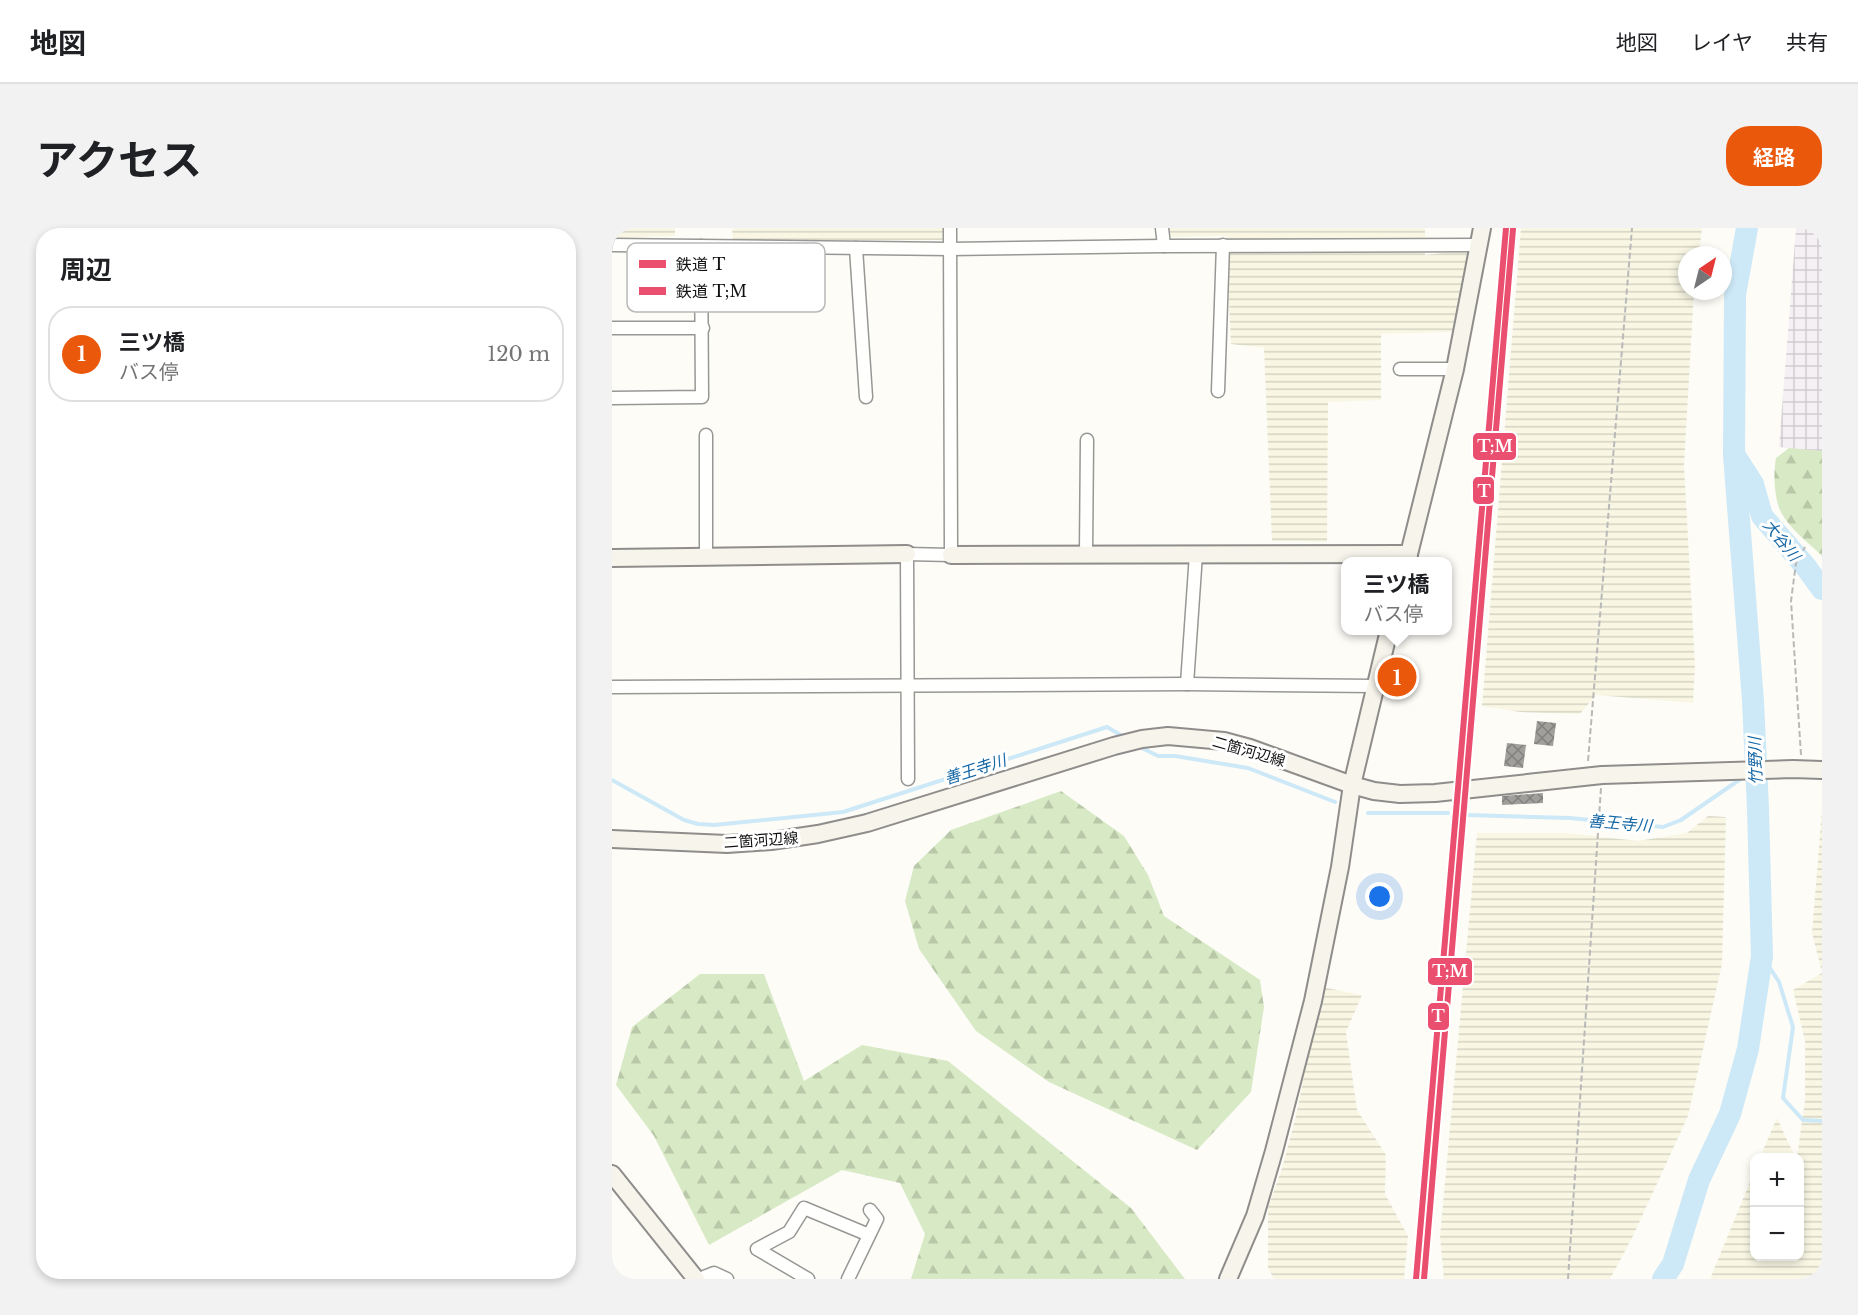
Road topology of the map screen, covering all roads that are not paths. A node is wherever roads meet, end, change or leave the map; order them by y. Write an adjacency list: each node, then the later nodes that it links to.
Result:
1 (950, 228): 10 (street)
2 (1162, 228): 6 (street)
3 (1481, 236): 7 (street); 15 (street)
4 (612, 245): 5 (street)
5 (627, 245)
6 (1164, 246): 7 (street); 10 (street)
7 (1223, 246): 16 (street)
8 (825, 248): 9 (street)
9 (856, 248): 10 (street); 18 (street)
10 (950, 249): 24 (street)
11 (703, 312): 13 (street)
12 (612, 328): 13 (street)
13 (703, 328): 17 (street)
14 (1400, 369): 15 (street)
15 (1455, 369): 27 (street)
16 (1218, 391)
17 (612, 398)
18 (866, 398)
19 (706, 435): 25 (street)
20 (1087, 440): 22 (street)
21 (907, 554): 24 (street); 25 (street); 30 (street)
22 (1086, 554): 23 (street); 24 (street)
23 (1196, 554): 26 (street); 31 (street)
24 (951, 555)
25 (706, 557): 28 (street)
26 (1355, 557)
27 (1408, 557)
28 (612, 558)
29 (1388, 635): 32 (street)
30 (907, 684): 31 (street); 33 (street); 35 (street)
31 (1187, 684): 32 (street)
32 (1375, 686): 36 (street)
33 (612, 687)
34 (1822, 770): 36 (street, 二箇河辺線)
35 (908, 778)
36 (1352, 784): 37 (street, 二箇河辺線); 45 (street)
37 (612, 839)
38 (612, 1174): 41 (street)
39 (870, 1210): 40 (street)
40 (869, 1235): 43 (street); 44 (street)
41 (698, 1279): 42 (street)
42 (727, 1279)
43 (808, 1279)
44 (848, 1279)
45 (1228, 1279)

